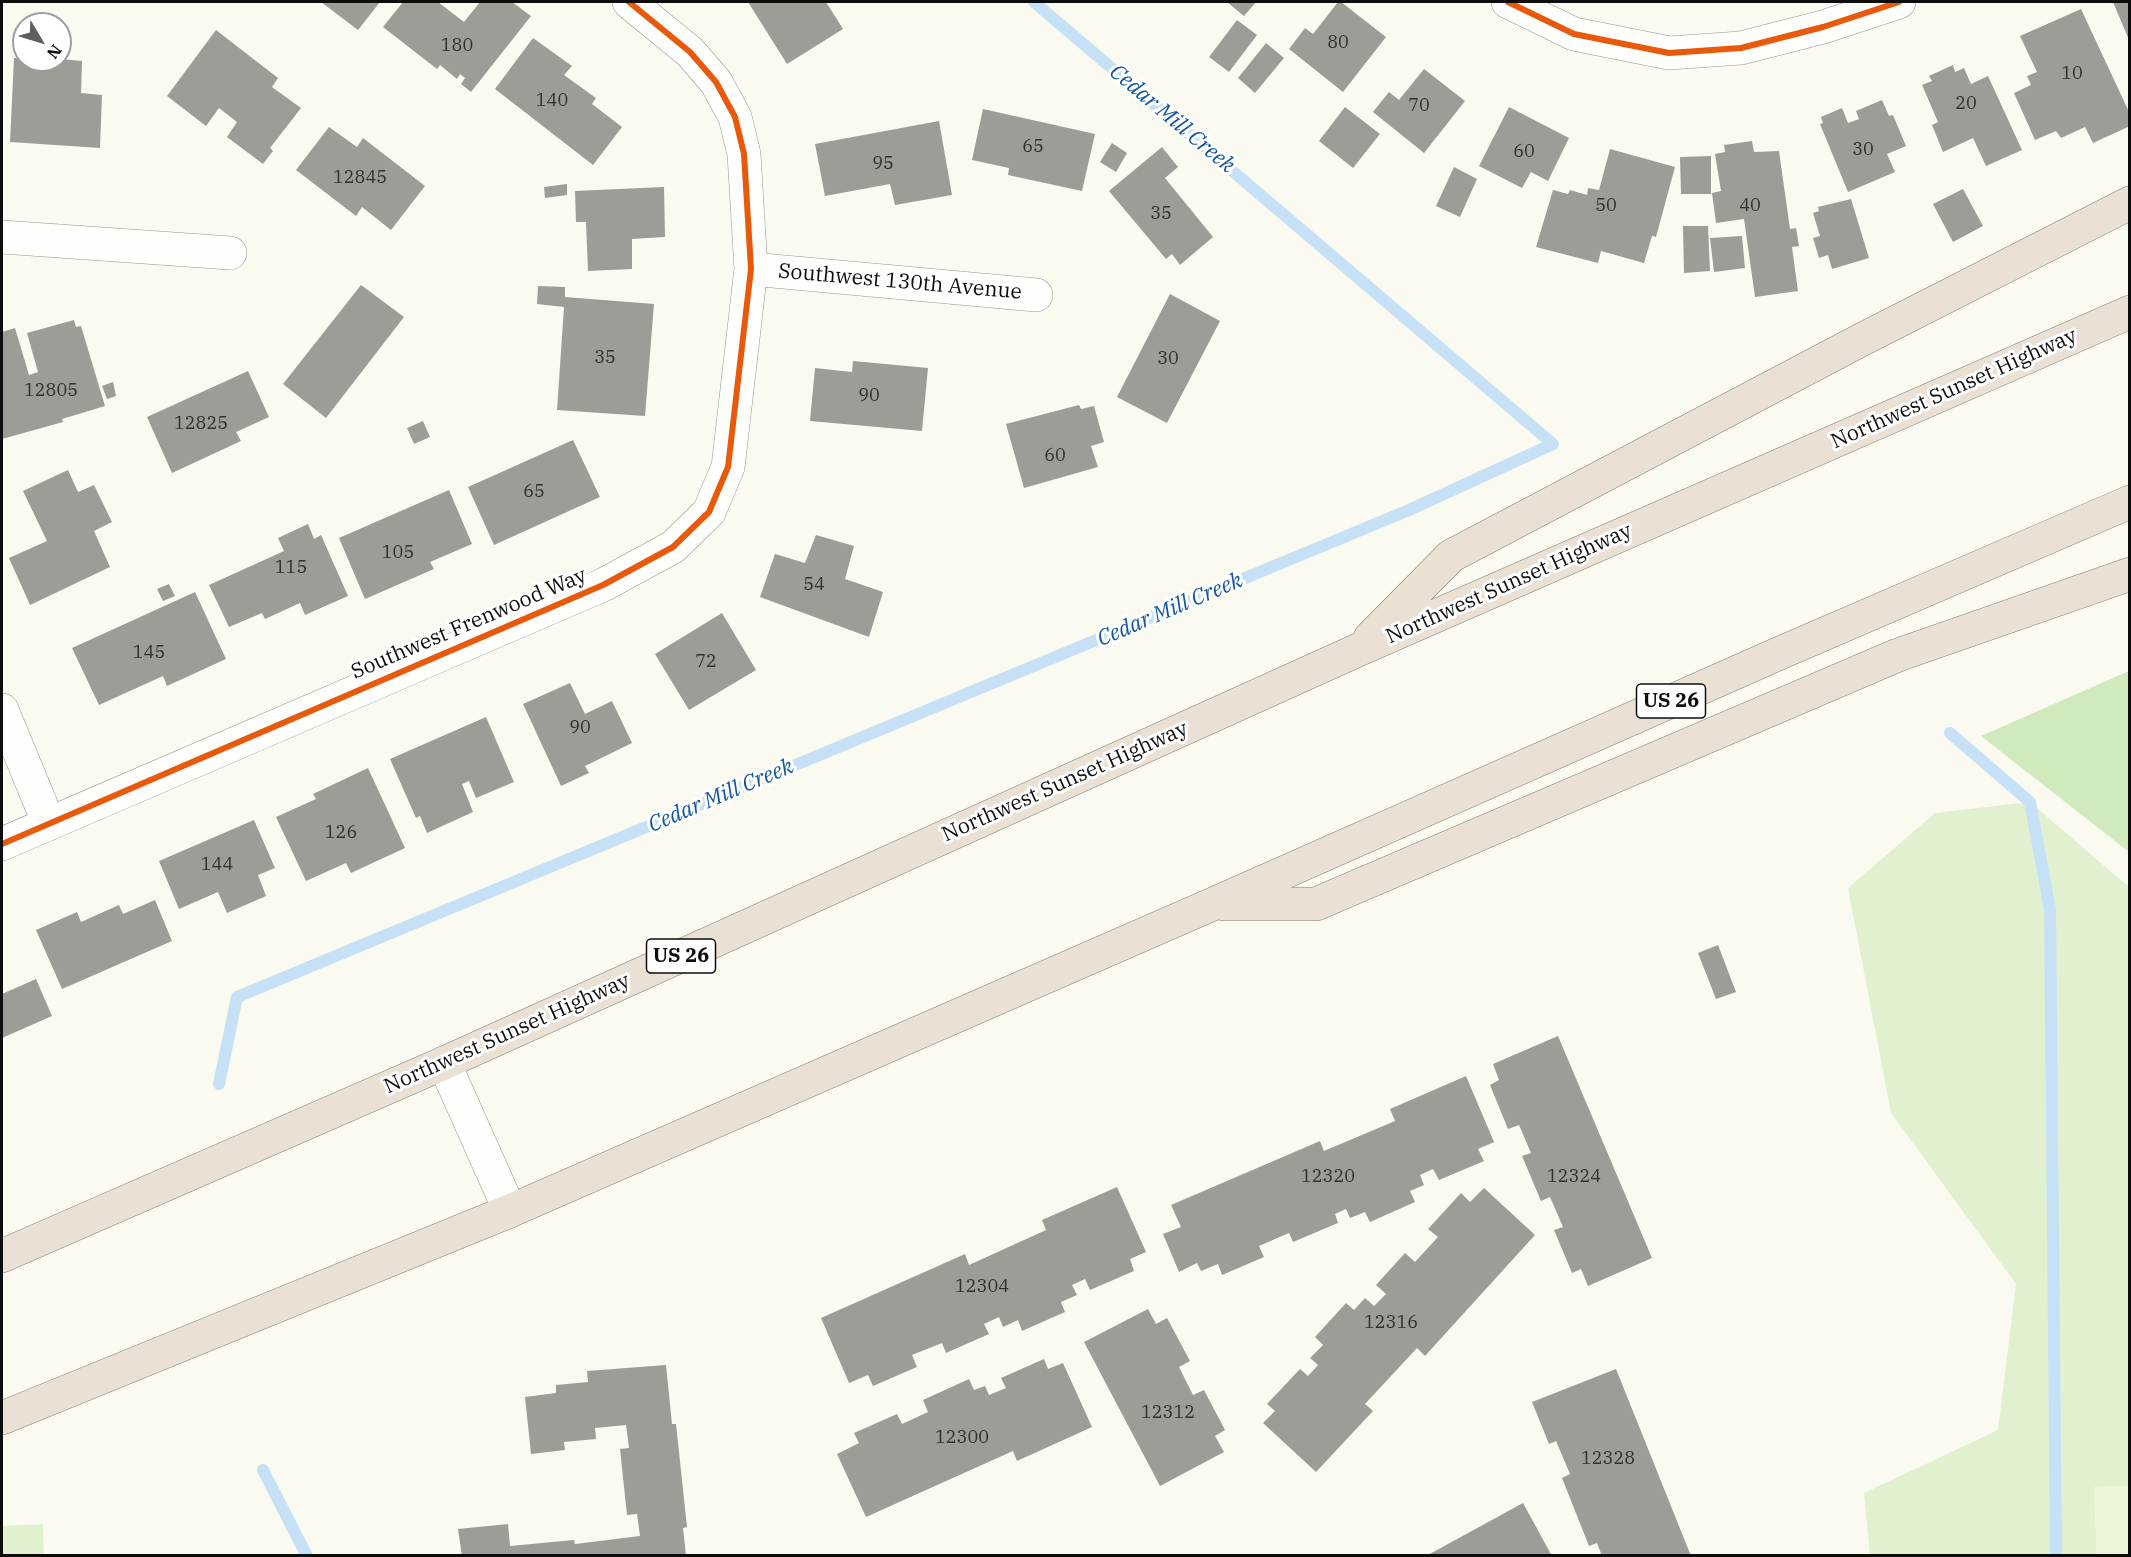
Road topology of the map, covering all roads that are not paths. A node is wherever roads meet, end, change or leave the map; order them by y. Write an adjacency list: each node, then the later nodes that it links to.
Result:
1 (629, 2): 7 (street, Southwest 130th Avenue)
2 (1508, 2): 3 (street)
3 (1899, 2)
4 (2130, 203): 12 (highway)
5 (2, 237): 6 (street)
6 (230, 253)
7 (751, 269): 8 (street, Southwest 130th Avenue); 14 (street, Southwest Frenwood Way)
8 (1036, 295)
9 (2130, 312): 12 (highway, Northwest Sunset Highway / US 26)
10 (2130, 502): 16 (highway, US 26)
11 (2130, 574): 16 (highway)
12 (1358, 650): 17 (highway, Northwest Sunset Highway / US 26)
13 (2, 710): 14 (street)
14 (49, 824): 15 (street, Southwest Frenwood Way)
15 (2, 844)
16 (1213, 904): 18 (highway, US 26)
17 (444, 1063): 18 (street); 19 (highway, Northwest Sunset Highway / US 26)
18 (510, 1211): 20 (highway, US 26)
19 (2, 1256)
20 (2, 1418)

